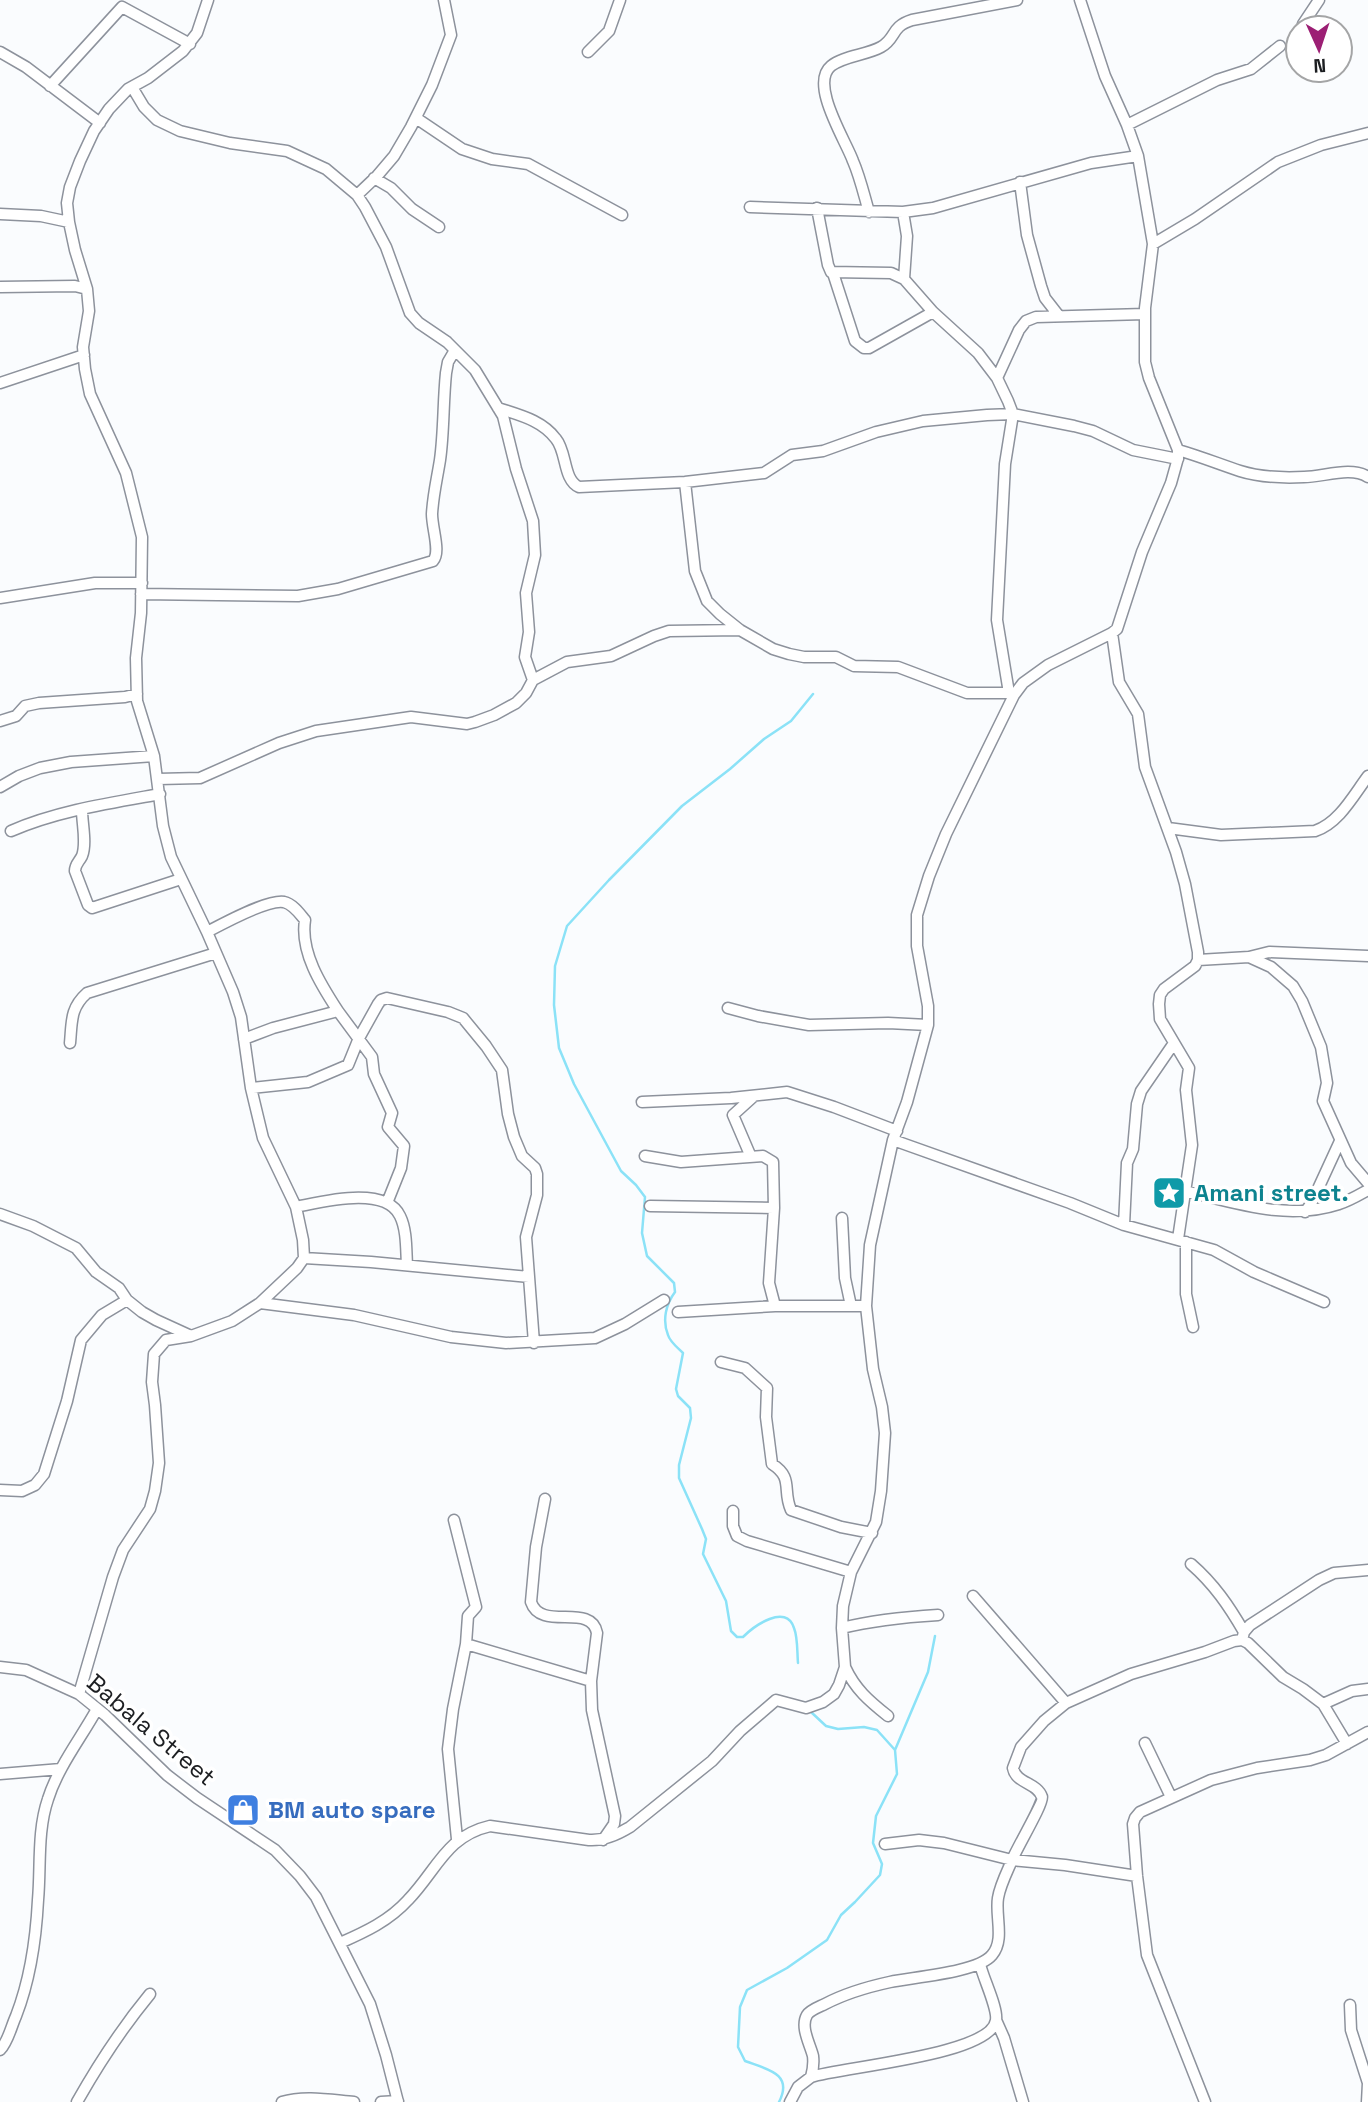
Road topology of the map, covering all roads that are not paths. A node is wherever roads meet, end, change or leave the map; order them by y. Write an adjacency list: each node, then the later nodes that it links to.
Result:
1 (208, 0): 7 (street)
2 (444, 0): 13 (street)
3 (620, 0): 9 (street)
4 (1017, 0): 23 (street)
5 (1080, 0): 15 (street)
6 (117, 4): 7 (street); 11 (street)
7 (190, 44): 12 (street)
8 (1280, 46): 15 (street)
9 (588, 52)
10 (2, 56): 11 (street)
11 (50, 86): 14 (street)
12 (132, 87): 14 (street); 20 (street)
13 (416, 118): 18 (street); 26 (street)
14 (100, 123): 27 (street)
15 (1127, 125): 17 (street)
16 (1368, 133): 29 (street)
17 (1138, 156): 19 (street); 29 (street)
18 (374, 178): 20 (street); 28 (street)
19 (1020, 183): 24 (street); 36 (street)
20 (357, 195): 37 (street)
21 (750, 207): 22 (street)
22 (817, 208): 23 (street); 30 (street)
23 (869, 212): 24 (street)
24 (903, 212): 31 (street)
25 (0, 214): 27 (street)
26 (622, 215)
27 (69, 222): 33 (street)
28 (439, 227)
29 (1153, 244): 35 (street)
30 (833, 272): 31 (street); 34 (street)
31 (904, 279): 34 (street)
32 (0, 288): 33 (street)
33 (87, 289): 38 (street)
34 (933, 313): 39 (street)
35 (1145, 314): 36 (street); 43 (street)
36 (1059, 316): 39 (street)
37 (455, 350): 41 (street); 46 (street)
38 (84, 355): 40 (street); 46 (street)
39 (997, 378): 42 (street)
40 (0, 383)
41 (498, 408): 45 (street); 50 (street)
42 (1013, 414): 43 (street); 45 (street); 52 (street)
43 (1178, 455): 44 (street); 49 (street)
44 (1368, 477)
45 (685, 482): 48 (street)
46 (142, 589): 47 (street); 51 (street)
47 (0, 598)
48 (740, 630): 50 (street); 52 (street)
49 (1112, 633): 52 (street); 60 (street)
50 (533, 680): 56 (street)
51 (137, 694): 53 (street); 54 (street)
52 (1011, 694): 70 (street)
53 (0, 721)
54 (154, 756): 56 (street); 57 (street)
55 (1368, 776): 60 (street)
56 (158, 779): 58 (street)
57 (0, 788)
58 (160, 794): 59 (street); 62 (street)
59 (82, 810): 61 (street); 62 (street)
60 (1168, 828): 67 (street)
61 (10, 831)
62 (181, 879): 63 (street)
63 (207, 932): 64 (street); 69 (street)
64 (216, 953): 72 (street); 74 (street)
65 (1368, 956): 66 (street)
66 (1249, 957): 67 (street); 79 (street)
67 (1198, 960): 73 (street)
68 (728, 1008): 70 (street)
69 (338, 1011): 71 (street); 72 (street)
70 (928, 1025): 78 (street)
71 (359, 1038): 75 (street); 85 (street); 96 (street)
72 (244, 1039): 75 (street)
73 (1174, 1042): 84 (street); 92 (street)
74 (70, 1044)
75 (251, 1088): 87 (street)
76 (755, 1095): 77 (street); 78 (street); 81 (street)
77 (642, 1102)
78 (895, 1135): 92 (street); 103 (street)
79 (1340, 1141): 82 (street); 89 (street)
80 (645, 1157): 81 (street)
81 (751, 1157): 88 (street)
82 (1368, 1183)
83 (1368, 1190): 89 (street)
84 (1185, 1191): 89 (street); 93 (street)
85 (387, 1203): 87 (street); 95 (street)
86 (650, 1206): 88 (street)
87 (296, 1207): 94 (street)
88 (774, 1208): 101 (street)
89 (1305, 1212)
90 (0, 1214): 97 (street)
91 (842, 1218): 102 (street)
92 (1124, 1225): 93 (street)
93 (1182, 1241): 99 (street); 105 (street)
94 (304, 1258): 95 (street); 100 (street)
95 (407, 1265): 96 (street)
96 (529, 1277): 107 (street)
97 (127, 1300): 106 (street); 109 (street)
98 (664, 1300): 107 (street)
99 (1324, 1302)
100 (260, 1303): 106 (street); 107 (street)
101 (775, 1306): 102 (street); 104 (street)
102 (851, 1306): 103 (street)
103 (866, 1306): 113 (street)
104 (678, 1312)
105 (1193, 1327)
106 (191, 1336): 128 (street)
107 (534, 1343)
108 (722, 1362): 113 (street)
109 (0, 1490)
110 (545, 1499): 125 (street)
111 (733, 1511): 116 (street)
112 (454, 1520): 121 (street)
113 (872, 1533): 116 (street)
114 (1191, 1564): 120 (street)
115 (1368, 1570): 120 (street)
116 (851, 1572): 119 (street)
117 (972, 1596): 129 (street)
118 (938, 1615): 119 (street)
119 (842, 1628): 123 (street)
120 (1243, 1636): 129 (street); 130 (street)
121 (466, 1644): 125 (street); 139 (street)
122 (0, 1667): 128 (street, Babala Street)
123 (845, 1667): 132 (street); 140 (street)
124 (1368, 1678): 127 (street)
125 (591, 1681): 140 (street)
126 (1368, 1689): 127 (street)
127 (1352, 1691): 130 (street)
128 (79, 1694): 131 (street, Babala Street)
129 (1066, 1703): 142 (street)
130 (1323, 1704): 135 (street)
131 (97, 1709): 136 (street); 144 (street, Babala Street)
132 (888, 1716)
133 (1368, 1732): 135 (street)
134 (1145, 1743): 138 (street)
135 (1347, 1744): 138 (street)
136 (61, 1769): 137 (street); 149 (street)
137 (0, 1774)
138 (1171, 1797): 143 (street)
139 (457, 1839): 140 (street); 144 (street)
140 (603, 1840)
141 (885, 1844): 142 (street)
142 (1012, 1860): 143 (street); 145 (street)
143 (1137, 1876): 158 (street)
144 (340, 1943): 155 (street, Babala Street)
145 (980, 1964): 148 (street); 150 (street)
146 (150, 1994): 151 (street)
147 (1350, 2005): 159 (street)
148 (996, 2020): 150 (street); 157 (street)
149 (1, 2052)
150 (811, 2077): 156 (street)
151 (77, 2102)
152 (282, 2102): 153 (street)
153 (354, 2102)
154 (381, 2102): 155 (street)
155 (398, 2102)
156 (790, 2102)
157 (1023, 2102)
158 (1205, 2102)
159 (1367, 2102)

